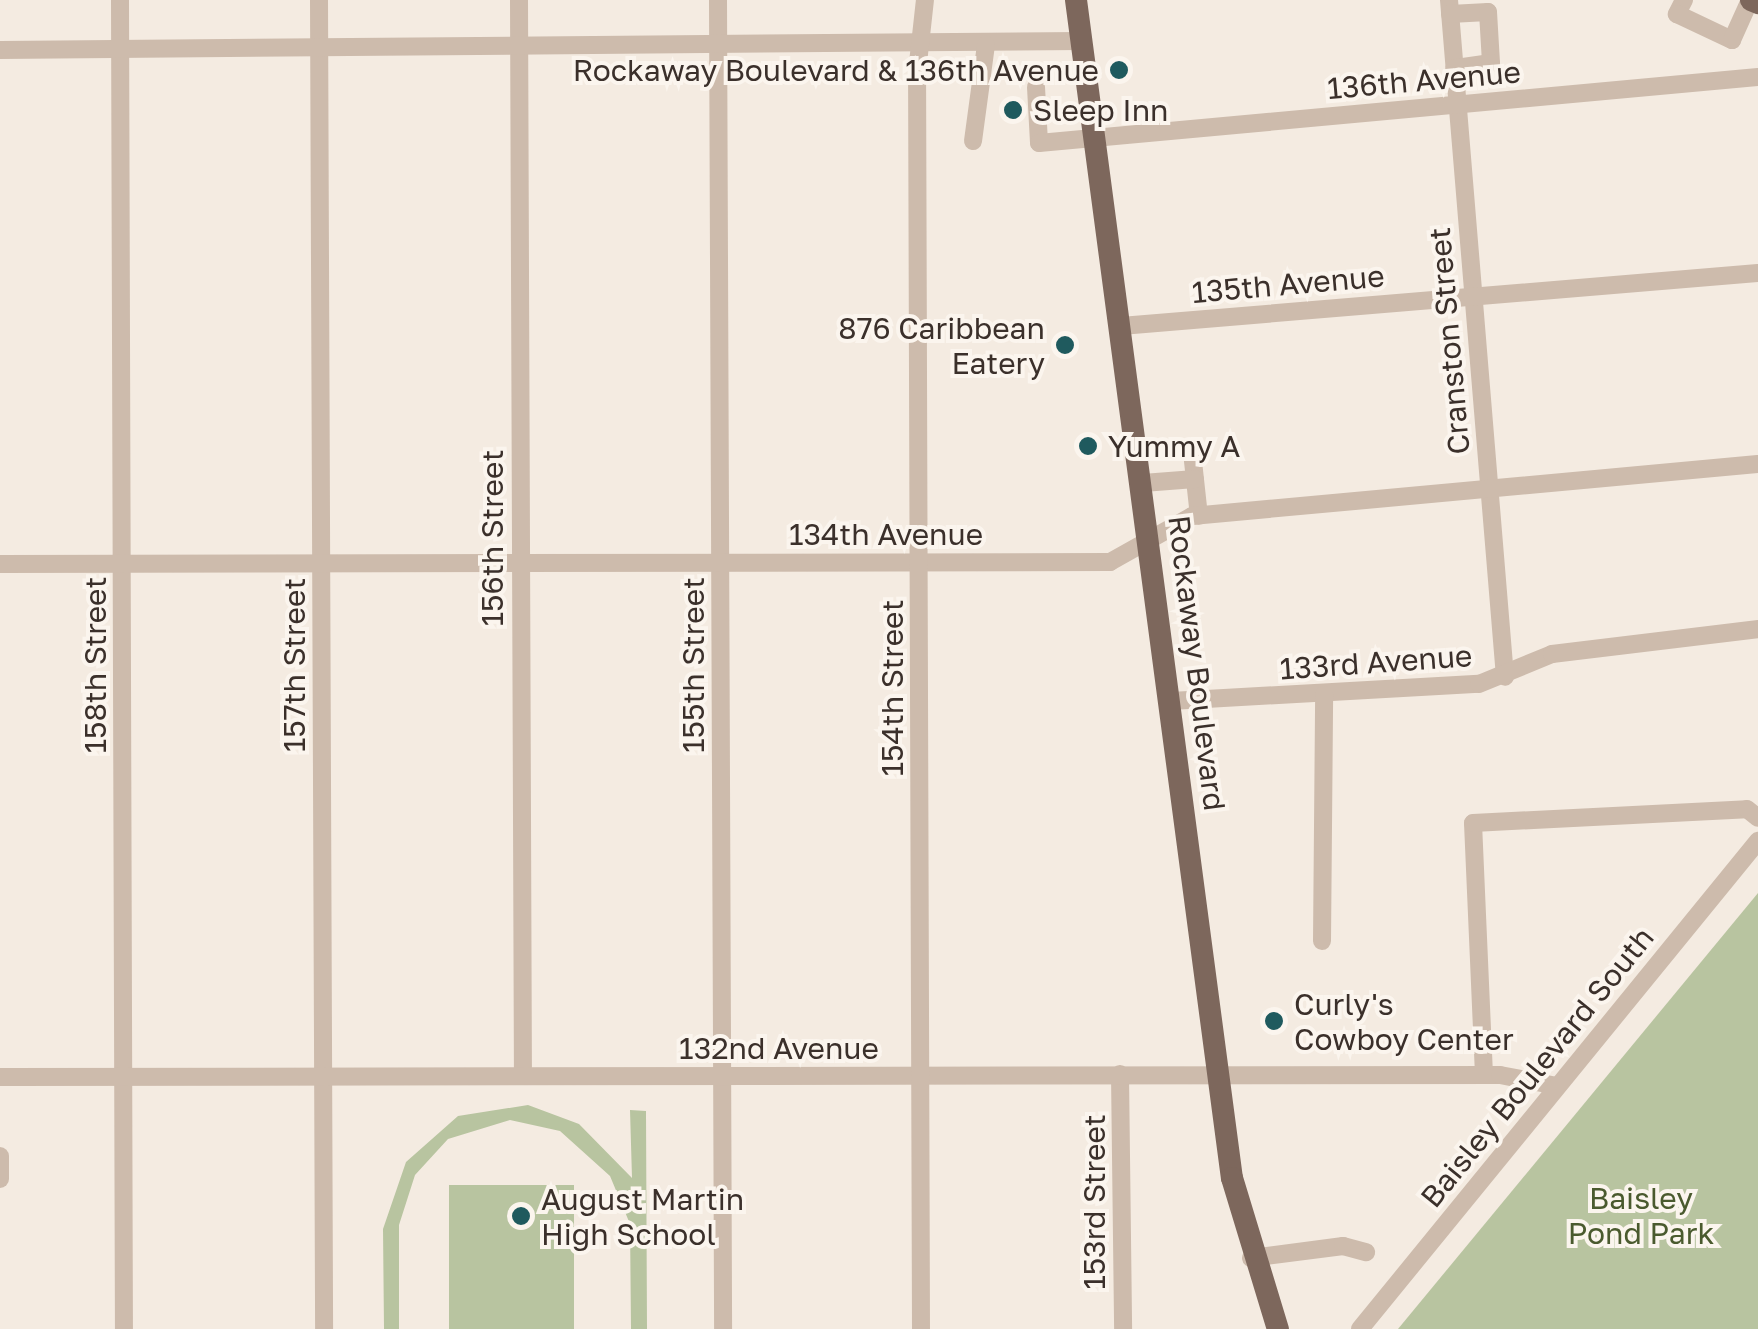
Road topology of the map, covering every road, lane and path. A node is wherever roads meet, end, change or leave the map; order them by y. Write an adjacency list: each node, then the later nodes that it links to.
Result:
1 (120, 0): 16 (street, 158th Street)
2 (319, 0): 17 (street, 157th Street)
3 (519, 0): 18 (street, 156th Street)
4 (718, 0): 14 (street, 155th Street)
5 (925, 0): 13 (street, 154th Street)
6 (1076, 0): 11 (main road, Rockaway Boulevard)
7 (1684, 0): 8 (street)
8 (1750, 0): 9 (main road)
9 (1758, 4)
10 (1449, 7): 19 (street, Cranston Street); 19 (street)
11 (1081, 41): 12 (street); 23 (main road, Rockaway Boulevard)
12 (986, 46): 13 (street); 24 (street)
13 (925, 48): 14 (street); 35 (street, 154th Street)
14 (718, 49): 18 (street); 37 (street, 155th Street)
15 (0, 50): 16 (street)
16 (120, 50): 17 (street); 40 (street, 158th Street)
17 (320, 50): 18 (street); 38 (street, 157th Street)
18 (519, 50): 36 (street, 156th Street)
19 (1454, 68): 22 (street, Cranston Street)
20 (1758, 77): 22 (street, 136th Avenue)
21 (1036, 87): 23 (street, 136th Avenue)
22 (1458, 106): 23 (street, 136th Avenue); 26 (street, Cranston Street)
23 (1094, 135): 27 (main road, Rockaway Boulevard)
24 (973, 141)
25 (1758, 273): 26 (street, 135th Avenue)
26 (1473, 296): 27 (street, 135th Avenue); 32 (street, Cranston Street)
27 (1121, 326): 28 (main road, Rockaway Boulevard)
28 (1138, 449): 30 (street); 31 (main road, Rockaway Boulevard)
29 (1758, 464): 32 (street, 134th Avenue)
30 (1195, 479): 31 (street); 33 (street)
31 (1143, 482): 34 (main road, Rockaway Boulevard)
32 (1488, 487): 33 (street, 134th Avenue); 42 (street, Cranston Street)
33 (1198, 516): 34 (street, 134th Avenue)
34 (1151, 537): 35 (street, 134th Avenue); 44 (main road, Rockaway Boulevard)
35 (919, 561): 37 (street, 134th Avenue); 50 (street, 154th Street)
36 (520, 562): 37 (street, 134th Avenue); 38 (street, 134th Avenue); 52 (street, 156th Street)
37 (720, 562): 53 (street, 155th Street)
38 (321, 563): 40 (street, 134th Avenue); 56 (street, 157th Street)
39 (0, 564): 40 (street, 134th Avenue)
40 (122, 564): 55 (street, 158th Street)
41 (1758, 630): 42 (street, 133rd Avenue)
42 (1505, 677): 43 (street, 133rd Avenue)
43 (1324, 694): 44 (street, 133rd Avenue); 47 (street)
44 (1171, 701): 49 (main road, Rockaway Boulevard)
45 (1758, 818): 51 (street)
46 (1758, 841): 57 (street, Baisley Boulevard South)
47 (1322, 940)
48 (1120, 1074): 49 (street, 132nd Avenue); 50 (street, 132nd Avenue); 66 (street, 153rd Street)
49 (1218, 1074): 51 (street, 132nd Avenue); 61 (main road, Rockaway Boulevard)
50 (921, 1075): 53 (street, 132nd Avenue); 65 (street, 154th Street)
51 (1484, 1075): 57 (street, 132nd Avenue)
52 (523, 1076): 53 (street, 132nd Avenue); 56 (street, 132nd Avenue)
53 (722, 1076): 64 (street, 155th Street)
54 (0, 1077): 55 (street, 132nd Avenue)
55 (123, 1078): 56 (street, 132nd Avenue); 62 (street, 158th Street)
56 (324, 1078): 63 (street, 157th Street)
57 (1557, 1086): 68 (street, Baisley Boulevard South)
58 (0, 1156): 59 (street)
59 (2, 1178)
60 (1366, 1252): 61 (street)
61 (1252, 1258): 67 (main road, Rockaway Boulevard)
62 (124, 1329)
63 (324, 1329)
64 (723, 1329)
65 (922, 1329)
66 (1122, 1329)
67 (1278, 1329)
68 (1360, 1329)

